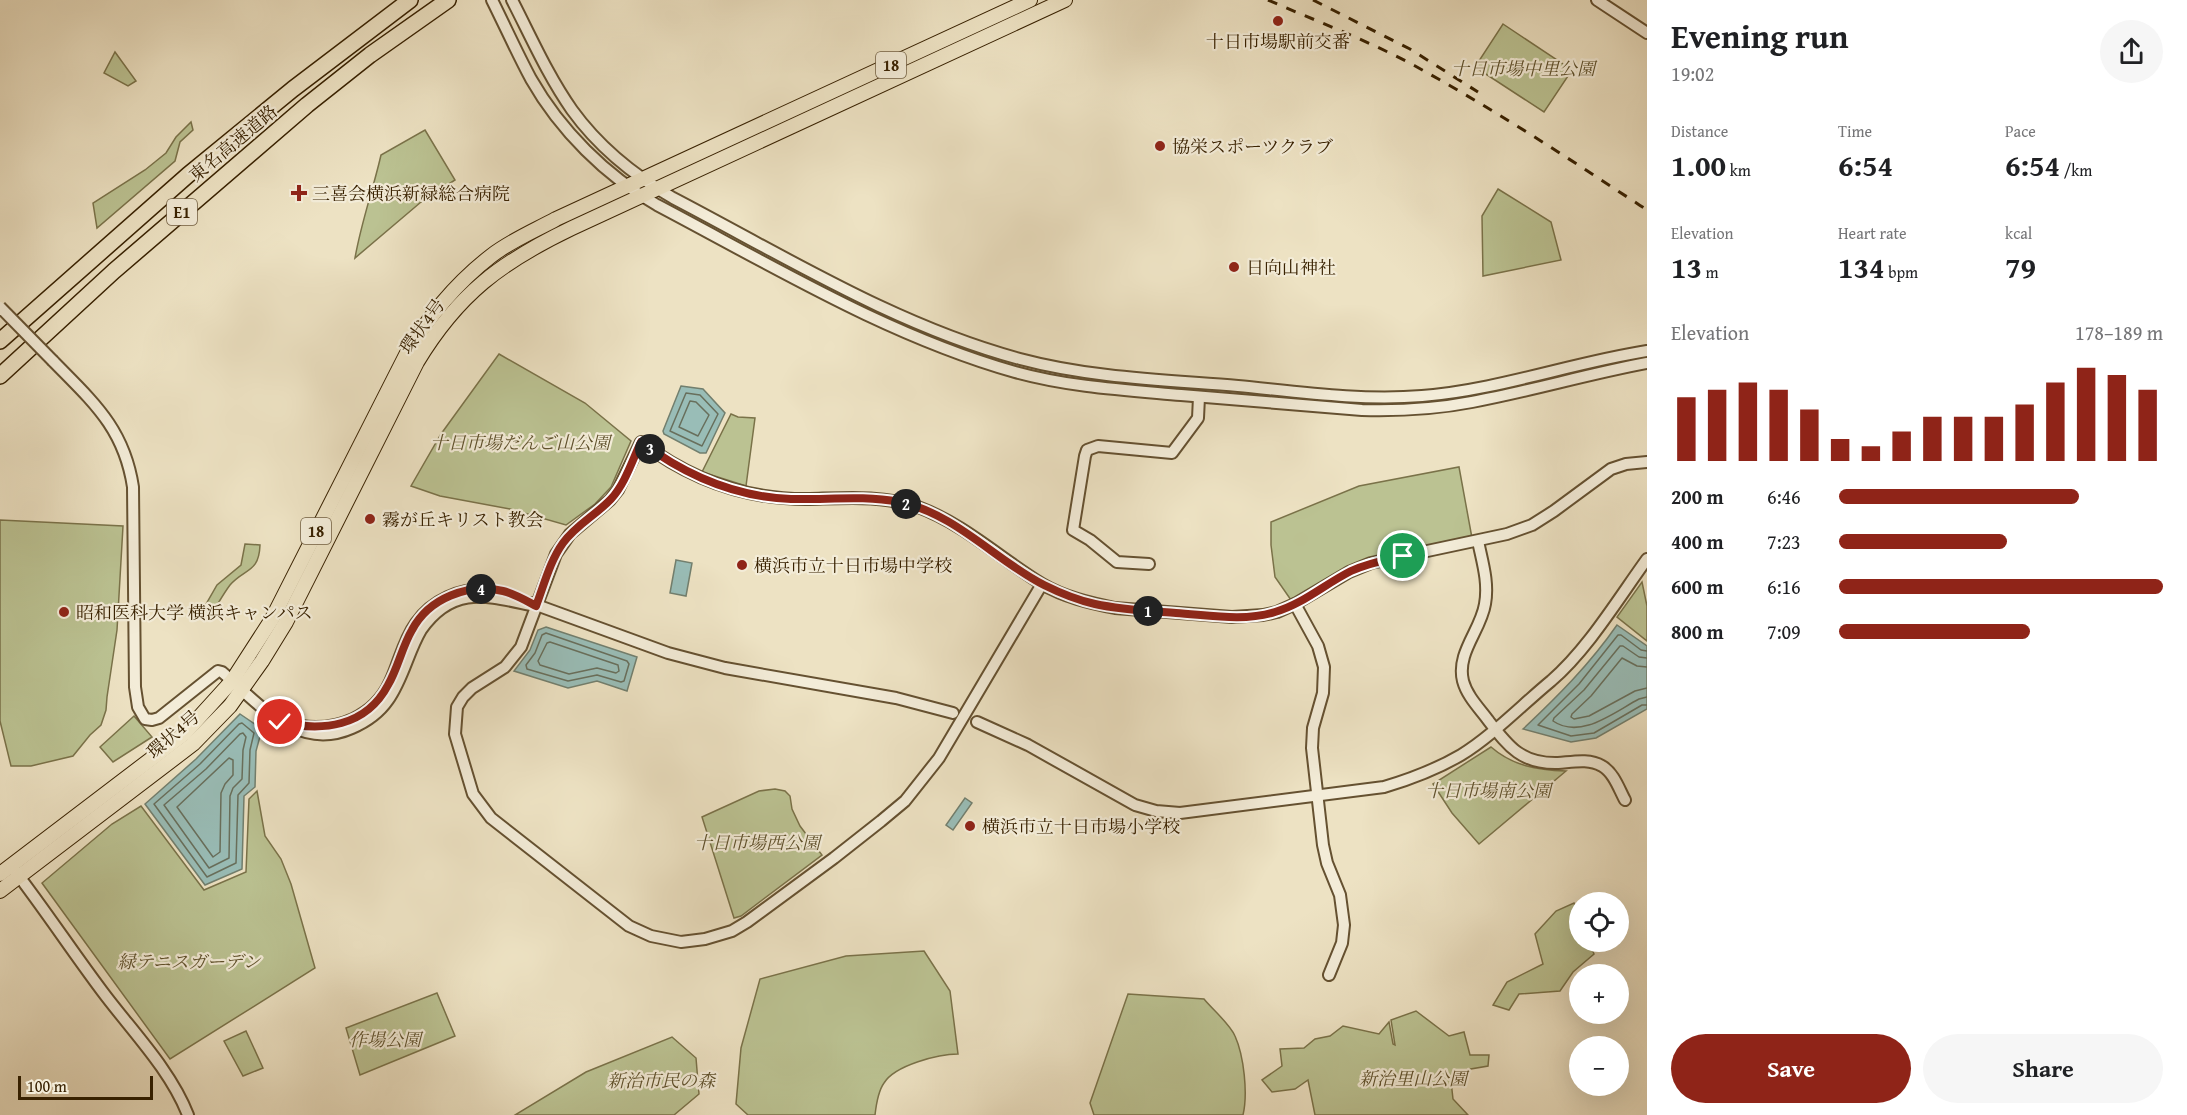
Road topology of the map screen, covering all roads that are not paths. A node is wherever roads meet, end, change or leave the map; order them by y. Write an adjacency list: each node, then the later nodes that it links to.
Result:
1 (410, 0): 14 (highway, 東名高速道路 / E1)
2 (448, 0): 17 (highway, 東名高速道路 / E1)
3 (492, 0): 10 (street)
4 (512, 0): 9 (street)
5 (1030, 0): 9 (main road, 環状4号 / 18)
6 (1065, 0): 11 (main road, 環状4号 / 18)
7 (1597, 0): 8 (street)
8 (1647, 33)
9 (643, 179): 10 (main road, 環状4号 / 18); 11 (street)
10 (626, 187): 12 (street); 28 (main road, 環状4号 / 18)
11 (658, 189): 12 (main road, 環状4号 / 18); 18 (street)
12 (642, 197): 19 (street); 28 (main road, 環状4号 / 18)
13 (0, 307): 28 (street, bridge)
14 (0, 341)
15 (1647, 351): 18 (street)
16 (1647, 363): 20 (street)
17 (0, 376)
18 (1243, 387): 20 (street)
19 (1199, 397): 20 (street); 24 (street)
20 (1242, 400)
21 (1647, 462): 22 (street)
22 (1478, 541): 26 (street); 31 (street)
23 (1647, 559): 31 (street)
24 (1149, 564)
25 (1042, 584): 26 (street); 27 (street); 27 (street)
26 (1295, 604): 32 (street)
27 (536, 606): 28 (street); 29 (street)
28 (237, 685): 34 (main road, 環状4号 / 18)
29 (953, 713)
30 (977, 722): 32 (street)
31 (1495, 729): 32 (street); 33 (street)
32 (1317, 796): 36 (street)
33 (1625, 800)
34 (10, 873): 35 (main road, 環状4号 / 18); 37 (street)
35 (0, 891)
36 (1329, 975)
37 (188, 1115)

